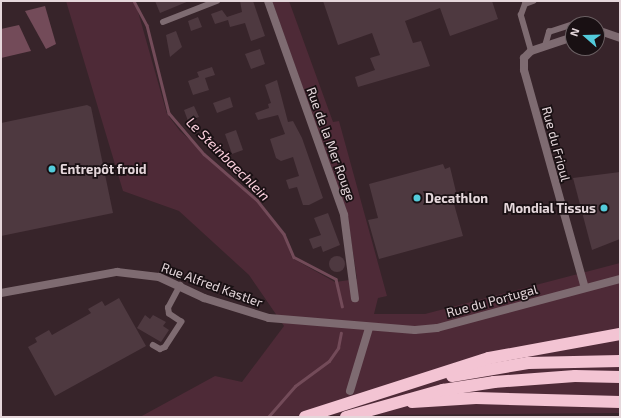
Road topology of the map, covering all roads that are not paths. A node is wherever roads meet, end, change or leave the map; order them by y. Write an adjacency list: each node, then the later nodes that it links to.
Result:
1 (217, 1): 4 (lane)
2 (268, 1): 15 (street, Rue de la Mer Rouge)
3 (533, 1): 10 (lane)
4 (163, 22)
5 (565, 27): 9 (lane)
6 (605, 33): 7 (street)
7 (620, 38)
8 (565, 40): 9 (street)
9 (545, 46): 10 (street)
10 (531, 51): 13 (street, Rue du Frioul)
11 (620, 279): 13 (street, Rue du Portugal)
12 (180, 285): 14 (street, Rue Alfred Kastler); 16 (street, Rue Alfred Kastler); 18 (lane)
13 (585, 288): 16 (street, Rue du Portugal)
14 (1, 293)
15 (356, 298)
16 (369, 328): 22 (street)
17 (620, 334): 21 (highway)
18 (153, 345)
19 (620, 361): 21 (highway)
20 (620, 377): 23 (highway)
21 (390, 389): 25 (highway)
22 (350, 391)
23 (402, 401): 24 (highway); 26 (highway)
24 (620, 402)
25 (305, 417)
26 (346, 417)

